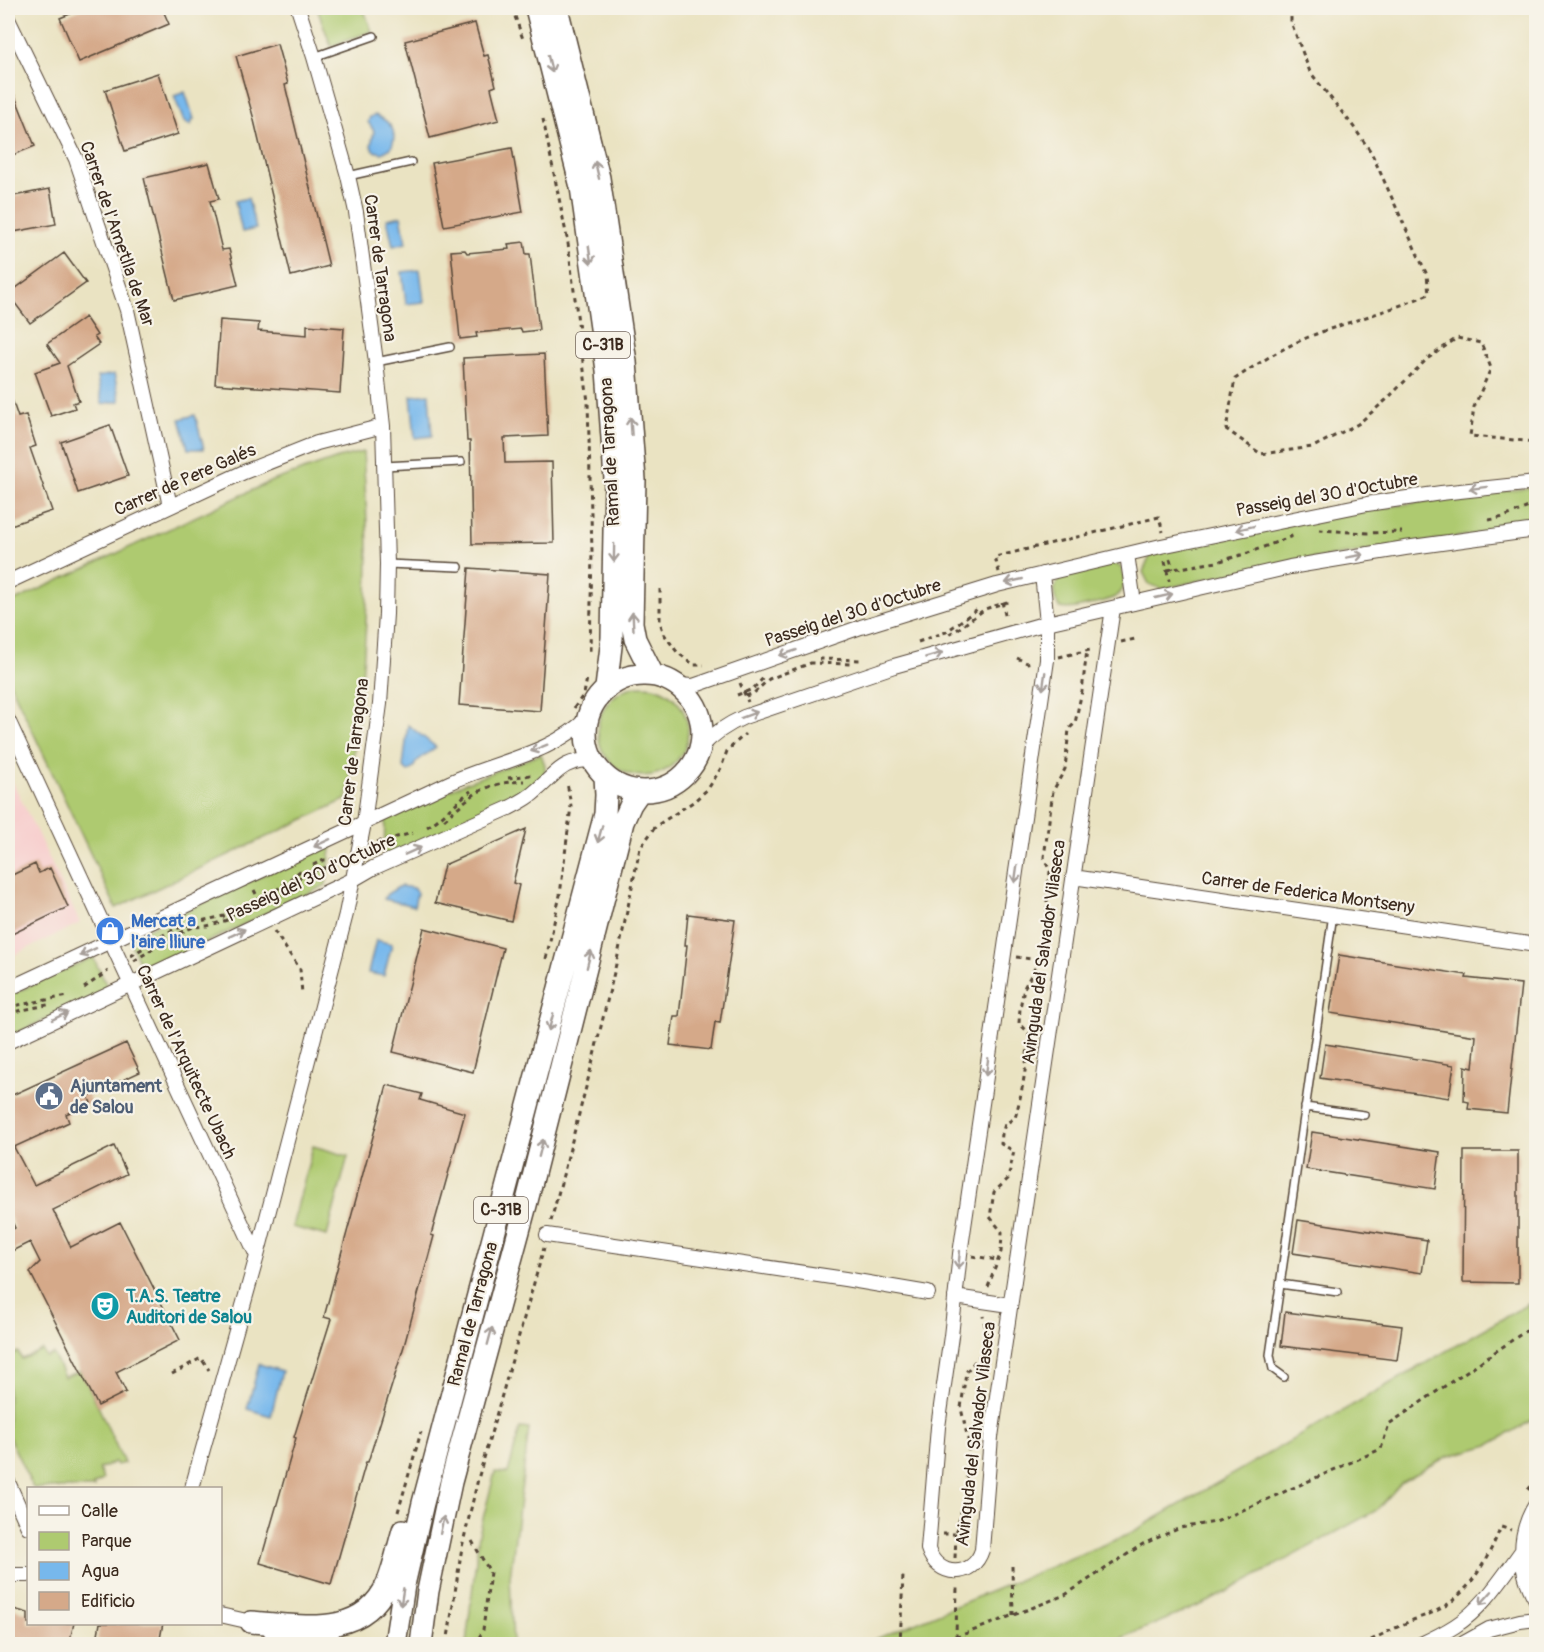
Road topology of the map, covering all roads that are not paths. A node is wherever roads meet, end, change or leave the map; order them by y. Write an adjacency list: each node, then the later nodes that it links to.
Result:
1 (298, 8): 6 (street, Carrer de Tarragona)
2 (536, 8): 27 (main road, Ramal de Tarragona / C-31B, one-way to 27)
3 (556, 8): 25 (main road, Ramal de Tarragona / C-31B, one-way to 3)
4 (8, 19): 15 (street, Carrer de l'Ametlla de Mar)
5 (374, 36): 6 (lane)
6 (314, 57): 8 (street, Carrer de Tarragona)
7 (411, 162): 8 (lane)
8 (348, 176): 10 (street, Carrer de Tarragona)
9 (450, 347): 10 (lane)
10 (376, 362): 11 (street, Carrer de Tarragona)
11 (383, 426): 13 (street, Carrer de Tarragona); 15 (street, Carrer de Pere Galés)
12 (461, 462): 13 (lane)
13 (384, 466): 18 (street, Carrer de Tarragona)
14 (1536, 483): 17 (street, Passeig del 30 d'Octubre, one-way to 17)
15 (170, 506): 21 (street, Carrer de Pere Galés)
16 (1536, 530): 22 (street, one-way to 16)
17 (1127, 554): 20 (street, Passeig del 30 d'Octubre); 22 (street)
18 (387, 564): 19 (lane); 33 (street, Carrer de Tarragona)
19 (459, 567)
20 (1042, 574): 24 (street); 26 (street, Passeig del 30 d'Octubre, one-way to 26)
21 (8, 582)
22 (1134, 603): 23 (street)
23 (1113, 608): 24 (street); 34 (street, Avinguda del Salvador Vilaseca)
24 (1047, 623): 30 (street, one-way to 24); 49 (street, Avinguda del Salvador Vilaseca, one-way to 49)
25 (653, 675): 26 (main road); 27 (main road)
26 (678, 685): 30 (main road)
27 (606, 688): 28 (main road, C-31B)
28 (579, 715): 31 (main road, C-31B); 33 (street, Passeig del 30 d'Octubre, one-way to 33)
29 (8, 720): 37 (street, Carrer de l'Arquitecte Ubach)
30 (701, 747): 32 (main road)
31 (599, 768): 32 (main road); 35 (street, Passeig del 30 d'Octubre, one-way to 31); 52 (main road, Ramal de Tarragona / C-31B, one-way to 52)
32 (640, 791): 68 (main road, Ramal de Tarragona / C-31B, one-way to 32)
33 (364, 823): 35 (street, Carrer de Tarragona); 37 (street, Passeig del 30 d'Octubre, one-way to 37)
34 (1073, 877): 36 (street, Carrer de Federica Montseny); 50 (street, Avinguda del Salvador Vilaseca)
35 (354, 879): 39 (street, Passeig del 30 d'Octubre, one-way to 35); 45 (street, Carrer de Tarragona)
36 (1333, 915): 38 (street, Carrer de Federica Montseny); 42 (lane)
37 (110, 941): 39 (street, Carrer de l'Arquitecte Ubach); 40 (street, Passeig del 30 d'Octubre, one-way to 40)
38 (1536, 945)
39 (130, 983): 41 (street, Passeig del 30 d'Octubre, one-way to 39); 45 (street, Carrer de l'Arquitecte Ubach)
40 (8, 989)
41 (8, 1042)
42 (1305, 1107): 43 (lane); 46 (lane)
43 (1364, 1115)
44 (547, 1235): 48 (street)
45 (256, 1256): 54 (street, Carrer de Tarragona)
46 (1280, 1284): 47 (lane); 51 (lane)
47 (1338, 1292)
48 (928, 1293)
49 (955, 1297): 50 (street); 50 (street, Avinguda del Salvador Vilaseca)
50 (1010, 1305)
51 (1284, 1377)
52 (446, 1417): 64 (main road, C-31B); 67 (main road, Ramal de Tarragona / C-31B, one-way to 67)
53 (8, 1482): 56 (street)
54 (192, 1487)
55 (1536, 1504): 57 (street)
56 (27, 1525)
57 (1521, 1551): 60 (street); 69 (street, one-way to 69)
58 (27, 1575): 59 (street)
59 (8, 1577)
60 (1536, 1600)
61 (222, 1615): 63 (street)
62 (1536, 1619): 70 (street)
63 (251, 1622): 64 (main road, C-31B); 65 (main road)
64 (339, 1624): 66 (street)
65 (309, 1644)
66 (330, 1644)
67 (394, 1644)
68 (421, 1644)
69 (1421, 1644)
70 (1462, 1644)

